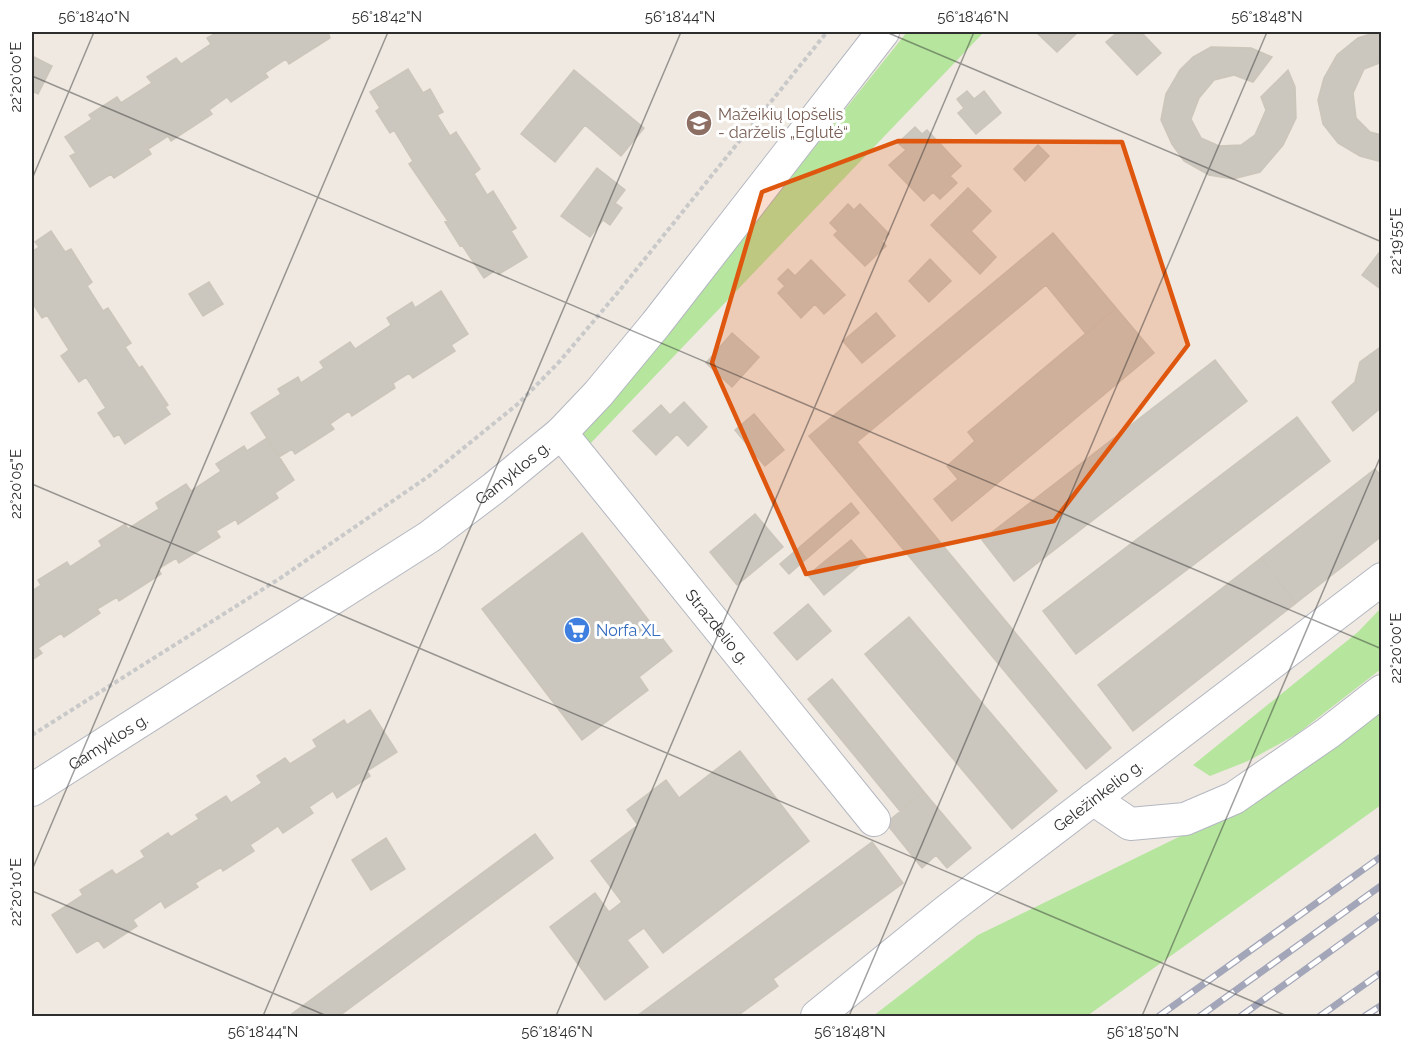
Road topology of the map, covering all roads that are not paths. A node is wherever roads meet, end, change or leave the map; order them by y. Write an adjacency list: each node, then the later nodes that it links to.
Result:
1 (883, 32): 2 (street, Gamyklos g.)
2 (561, 432): 5 (street, Gamyklos g.); 7 (street, Strazdelio g.)
3 (1382, 579): 6 (street, Geležinkelio g.)
4 (1382, 691): 6 (street)
5 (32, 790)
6 (1093, 799): 8 (street, Geležinkelio g.)
7 (874, 820)
8 (817, 1017)

